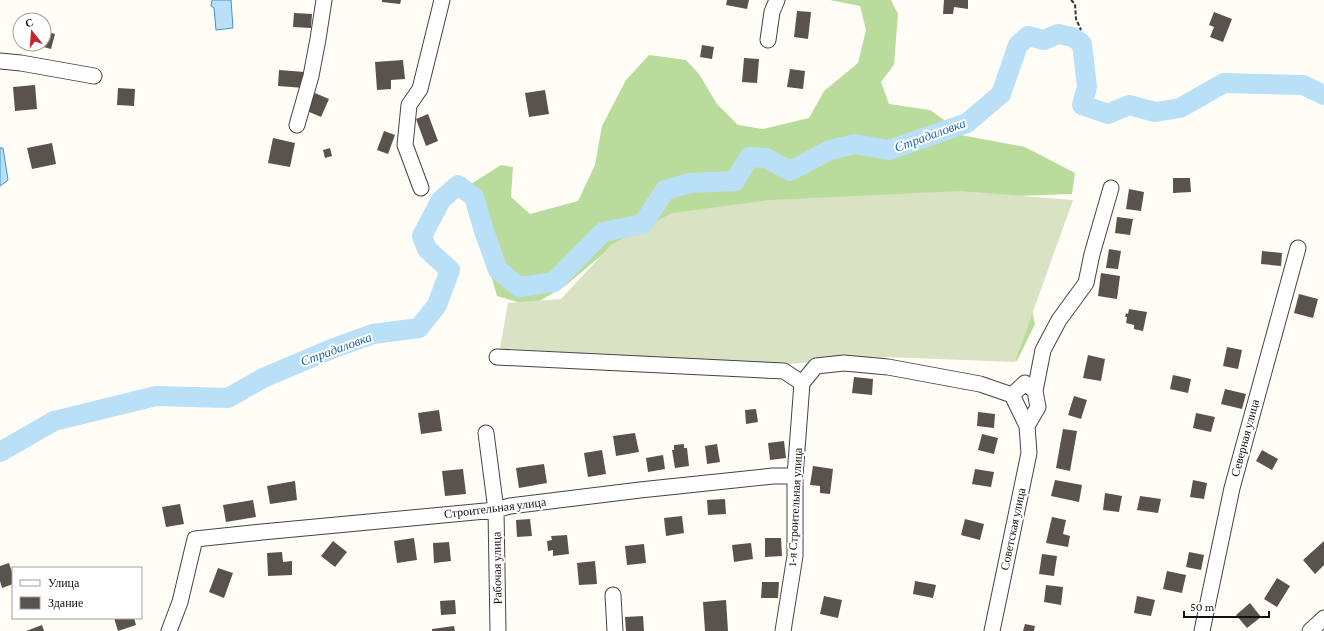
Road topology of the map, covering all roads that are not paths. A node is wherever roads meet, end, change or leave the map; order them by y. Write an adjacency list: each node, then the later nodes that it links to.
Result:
1 (324, 0): 7 (street)
2 (442, 0): 8 (street)
3 (777, 0): 4 (street)
4 (768, 40)
5 (0, 61): 6 (street)
6 (94, 76)
7 (296, 125)
8 (421, 188)
9 (1111, 188): 13 (street)
10 (1298, 248): 26 (street, Северная улица)
11 (497, 357): 12 (street)
12 (802, 383): 14 (street); 17 (street, 1-я Строительная улица)
13 (1035, 391): 14 (street); 15 (street)
14 (1012, 396): 15 (street, Советская улица)
15 (1027, 426): 25 (street, Советская улица)
16 (486, 433): 18 (street, Рабочая улица)
17 (795, 476): 18 (street, Строительная улица); 24 (street, 1-я Строительная улица)
18 (496, 510): 21 (street, Строительная улица); 22 (street, Рабочая улица)
19 (613, 595): 23 (street)
20 (1324, 618): 27 (street)
21 (169, 631)
22 (498, 631)
23 (615, 631)
24 (783, 631)
25 (992, 631)
26 (1202, 631)
27 (1310, 631)

